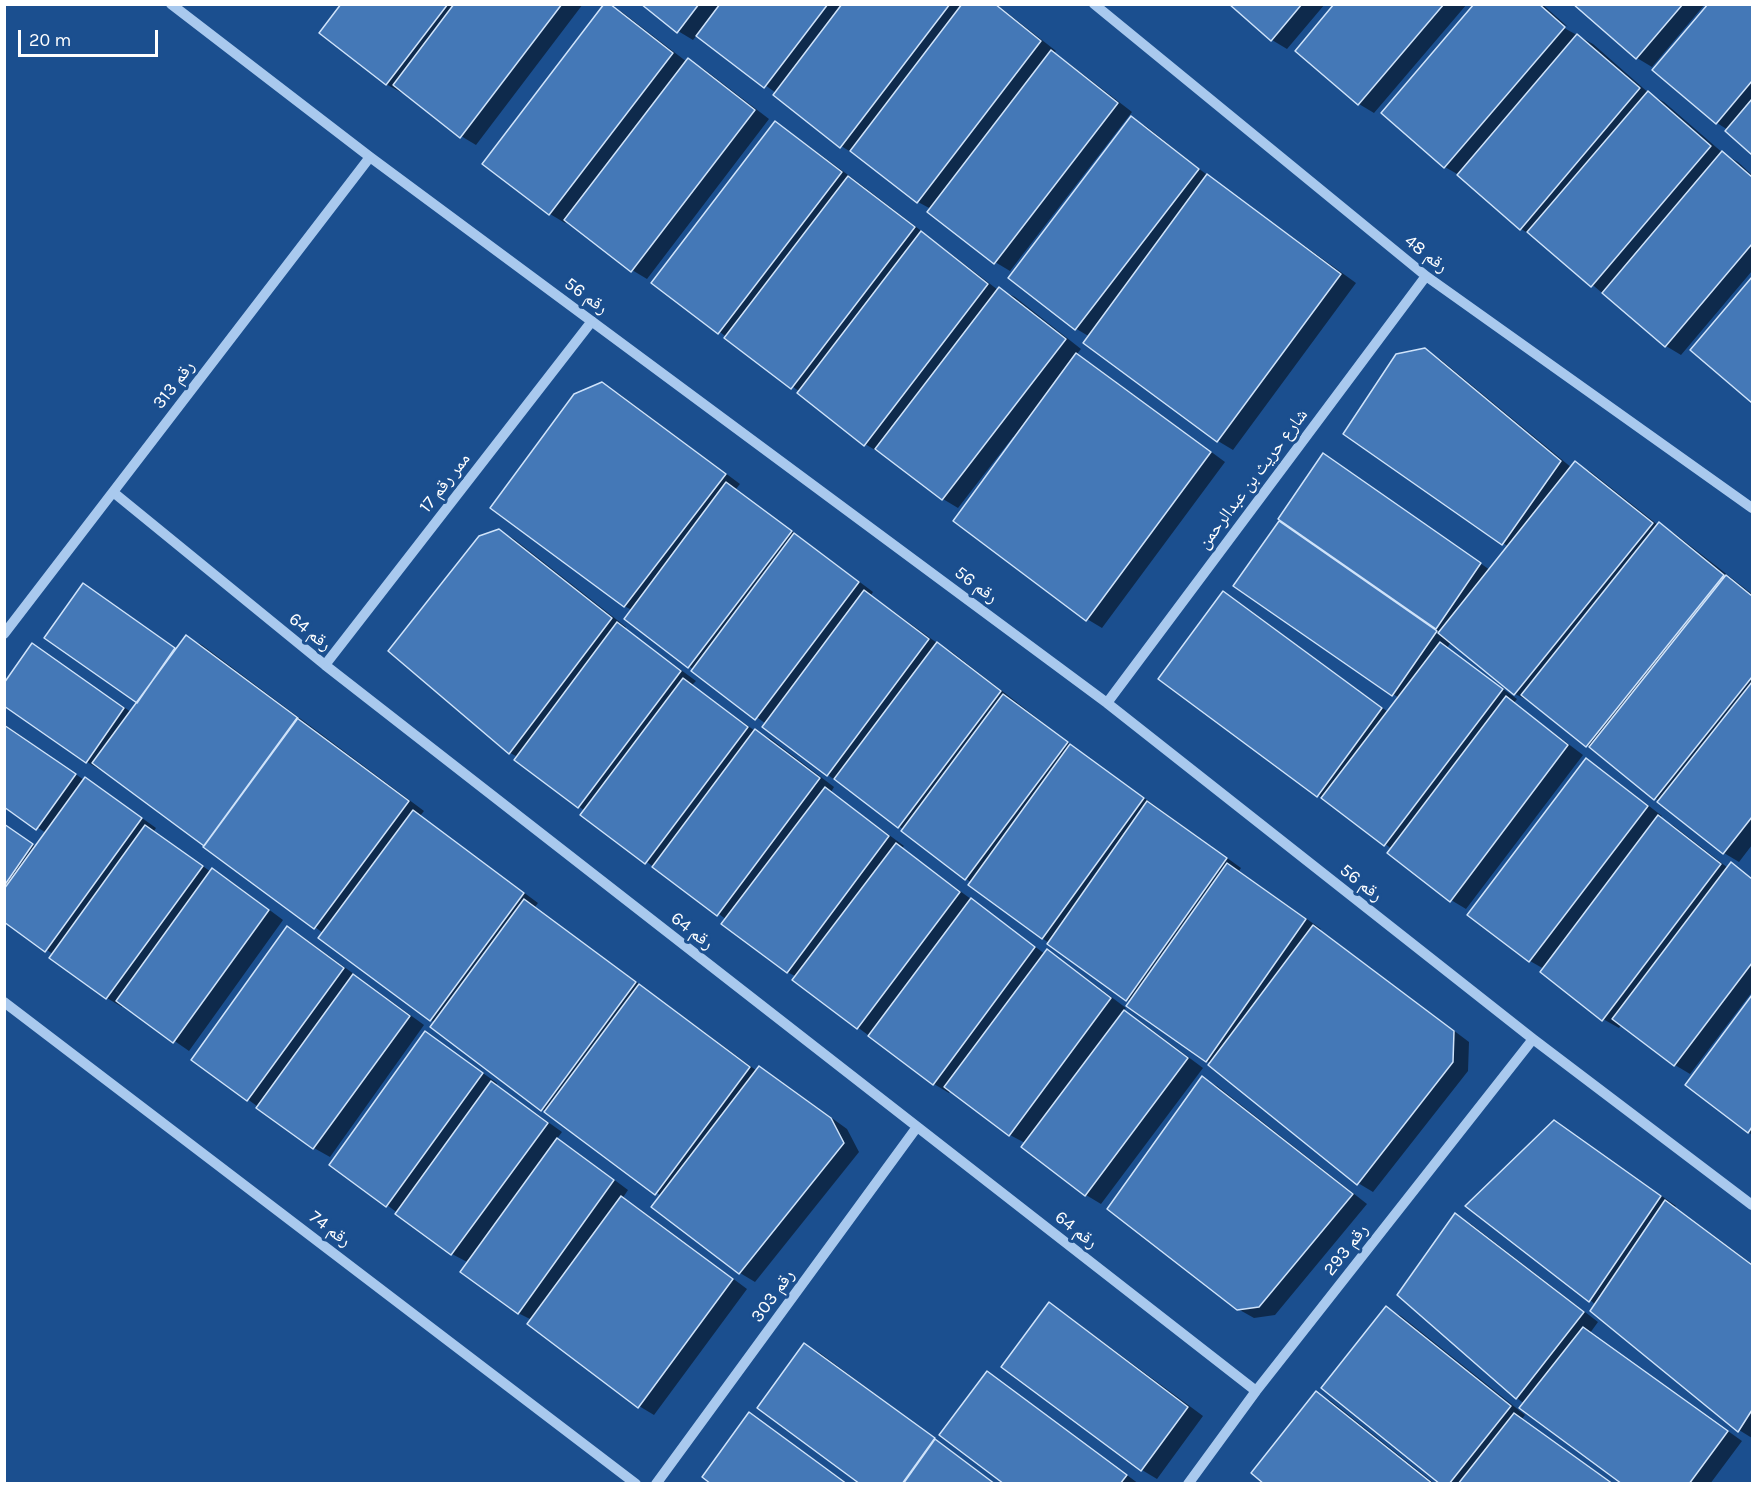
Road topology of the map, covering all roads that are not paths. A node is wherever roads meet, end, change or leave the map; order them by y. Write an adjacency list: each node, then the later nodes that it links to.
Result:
1 (171, 4): 3 (street, رقم 56)
2 (1094, 4): 4 (street, رقم 48)
3 (370, 157): 5 (street, رقم 56); 6 (street, رقم 313)
4 (1426, 276): 7 (street, رقم 48); 10 (street, شارع حريث بن عبدالرحمن)
5 (592, 321): 9 (street, ممر رقم 17); 10 (street, رقم 56)
6 (113, 492): 8 (street, رقم 313); 9 (street, رقم 64)
7 (1752, 508)
8 (4, 634)
9 (325, 665): 13 (street, رقم 64)
10 (1107, 703): 12 (street, رقم 56)
11 (4, 1002): 16 (street, رقم 74)
12 (1533, 1039): 14 (street, رقم 56); 15 (street, رقم 293)
13 (917, 1127): 15 (street, رقم 64); 17 (street, رقم 303)
14 (1752, 1205)
15 (1256, 1392): 18 (street, رقم 293)
16 (636, 1484)
17 (656, 1484)
18 (1188, 1484)

